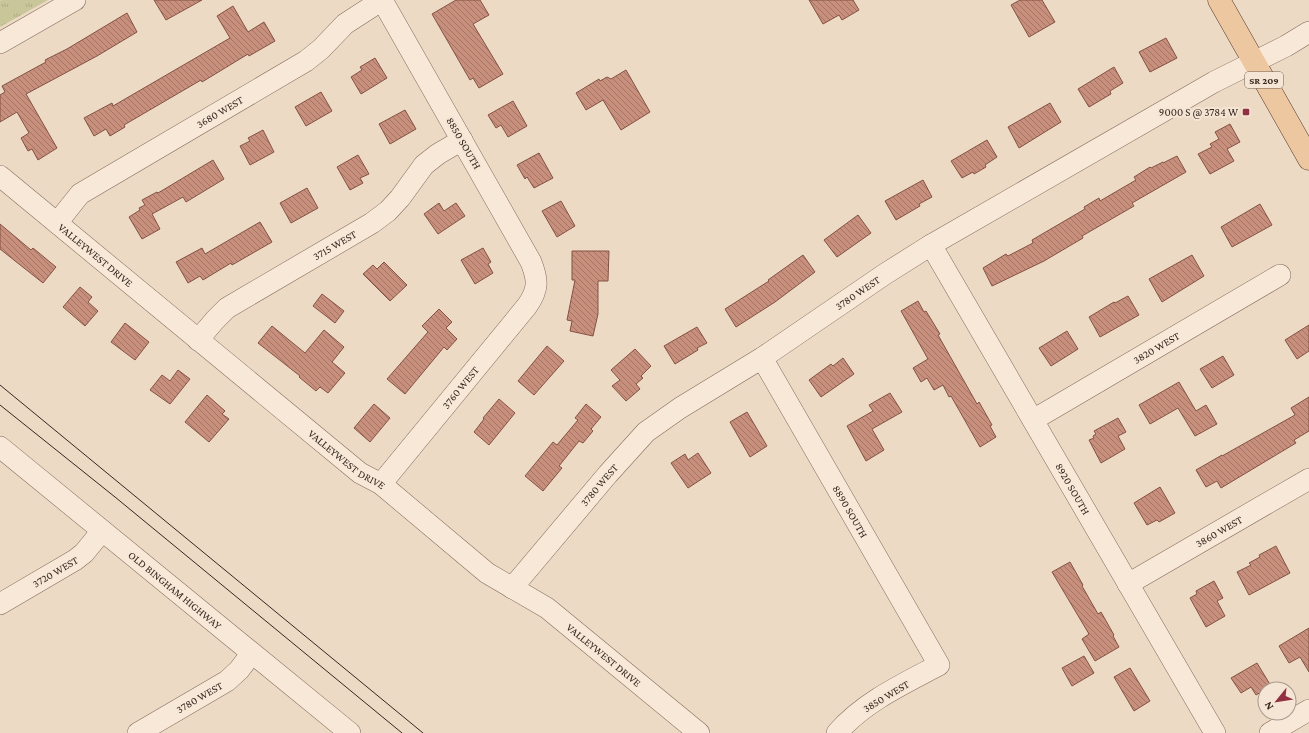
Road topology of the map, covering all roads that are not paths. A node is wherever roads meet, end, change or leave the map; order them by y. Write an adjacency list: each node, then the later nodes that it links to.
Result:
1 (75, 0): 5 (street)
2 (382, 0): 7 (street, 8850 SOUTH); 10 (street, 3680 WEST)
3 (1219, 0): 6 (main road, SR 209)
4 (1309, 32): 6 (street, 3780 WEST)
5 (0, 43)
6 (1254, 62): 8 (main road, SR 209); 11 (street, 3780 WEST)
7 (462, 140): 13 (street, 8850 SOUTH); 14 (street, 3715 WEST)
8 (1309, 159)
9 (0, 176): 10 (street, VALLEYWEST DRIVE)
10 (57, 223): 14 (street, VALLEYWEST DRIVE)
11 (931, 245): 15 (street, 3780 WEST); 16 (street, 8920 SOUTH)
12 (1280, 276): 16 (street, 3820 WEST)
13 (536, 289): 19 (street, 3760 WEST)
14 (198, 340): 19 (street, VALLEYWEST DRIVE)
15 (762, 358): 22 (street, 3780 WEST); 25 (street, 8890 SOUTH)
16 (1033, 420): 21 (street, 8920 SOUTH)
17 (0, 447): 20 (street, OLD BINGHAM HIGHWAY)
18 (1309, 479): 21 (street, 3860 WEST)
19 (381, 484): 22 (street, VALLEYWEST DRIVE)
20 (102, 531): 23 (street, 3720 WEST); 24 (street, OLD BINGHAM HIGHWAY)
21 (1128, 584): 31 (street, 8920 SOUTH)
22 (512, 588): 29 (street, VALLEYWEST DRIVE)
23 (0, 604)
24 (252, 653): 27 (street, 3780 WEST); 28 (street, OLD BINGHAM HIGHWAY)
25 (939, 665): 30 (street, 3850 WEST)
26 (1309, 710): 32 (street)
27 (138, 733)
28 (350, 733)
29 (700, 733)
30 (837, 733)
31 (1215, 733)
32 (1270, 733)

